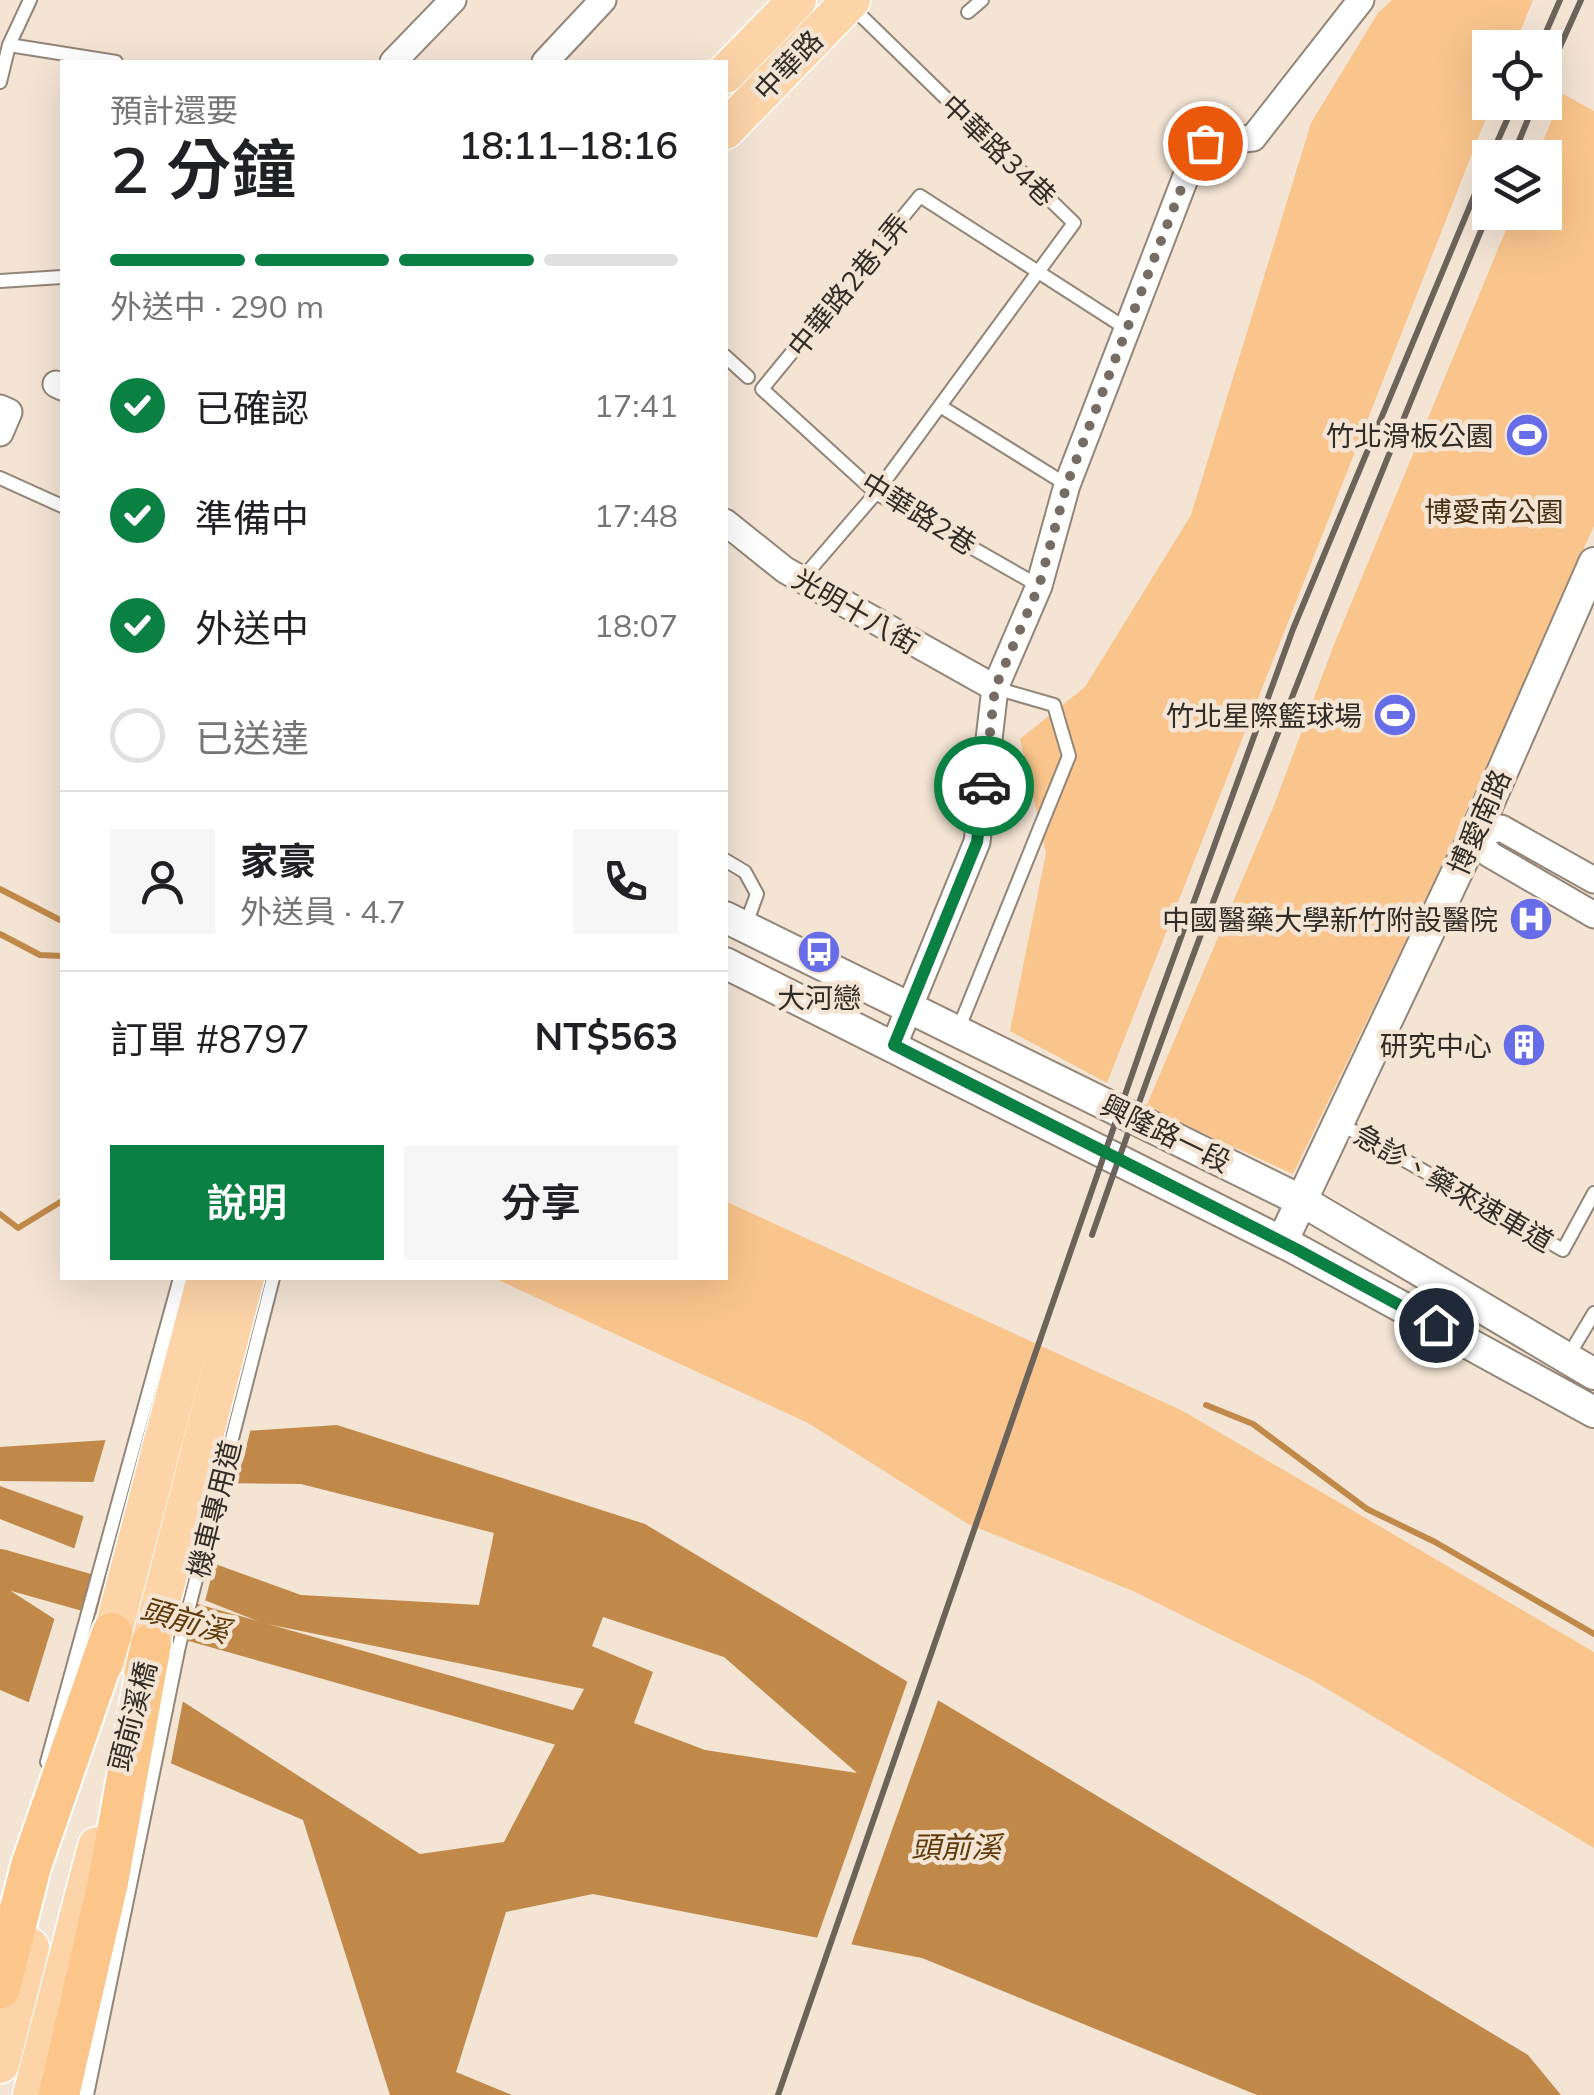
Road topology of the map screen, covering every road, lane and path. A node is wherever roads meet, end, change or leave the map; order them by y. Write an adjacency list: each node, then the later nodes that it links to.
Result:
1 (30, 0): 9 (lane)
2 (453, 0): 11 (street)
3 (603, 0): 12 (street)
4 (797, 0): 13 (main road, 中華路)
5 (982, 0): 8 (lane)
6 (1361, 0): 19 (street)
7 (850, 2): 15 (main road, 中華路); 16 (lane, 中華路34巷)
8 (968, 12)
9 (9, 45): 10 (lane); 14 (lane)
10 (103, 60)
11 (395, 60)
12 (548, 60)
13 (728, 71)
14 (0, 82)
15 (728, 127)
16 (1038, 272): 19 (lane); 22 (lane, 中華路2巷1弄); 23 (lane)
17 (60, 276): 18 (lane)
18 (0, 281)
19 (1127, 329): 27 (street)
20 (728, 359): 21 (lane)
21 (748, 377)
22 (762, 389): 28 (lane, 中華路2巷)
23 (940, 406): 27 (lane); 28 (lane)
24 (0, 408): 25 (street)
25 (0, 433)
26 (0, 478): 29 (lane)
27 (1067, 484): 33 (street)
28 (876, 494): 32 (lane); 33 (lane, 中華路2巷)
29 (60, 505)
30 (728, 524): 32 (street, 光明十八街)
31 (1594, 563): 35 (street, 博愛南路)
32 (801, 580): 34 (street, 光明十八街)
33 (1039, 586): 34 (street)
34 (995, 688): 41 (street); 42 (lane)
35 (1475, 834): 37 (street); 38 (street); 44 (street, 博愛南路)
36 (728, 862): 39 (lane)
37 (1594, 880)
38 (1594, 915)
39 (735, 922): 41 (street, 興隆路一段)
40 (728, 964): 43 (street, 興隆路一段)
41 (912, 1008): 42 (street, 興隆路一段); 43 (street)
42 (958, 1030): 46 (street, 興隆路一段)
43 (894, 1045): 47 (street, 興隆路一段)
44 (1339, 1123): 45 (lane, 急診、藥來速車道); 46 (street, 博愛南路)
45 (1594, 1192)
46 (1304, 1202): 47 (street, 博愛南路); 53 (street, 興隆路一段)
47 (1282, 1242): 55 (street, 興隆路一段)
48 (179, 1280): 58 (lane)
49 (205, 1280): 56 (main road, 頭前溪橋)
50 (243, 1280): 57 (main road, 頭前溪橋)
51 (272, 1280): 65 (lane, 機車專用道)
52 (1594, 1313): 53 (lane)
53 (1567, 1358): 54 (street, 興隆路一段)
54 (1594, 1374)
55 (1594, 1412)
56 (112, 1634): 61 (highway); 62 (main road, 頭前溪橋)
57 (151, 1644): 63 (main road, 頭前溪橋); 64 (highway)
58 (42, 1777)
59 (32, 1816): 60 (lane)
60 (0, 1930)
61 (0, 1988)
62 (0, 2064)
63 (32, 2095)
64 (59, 2095)
65 (87, 2095)

